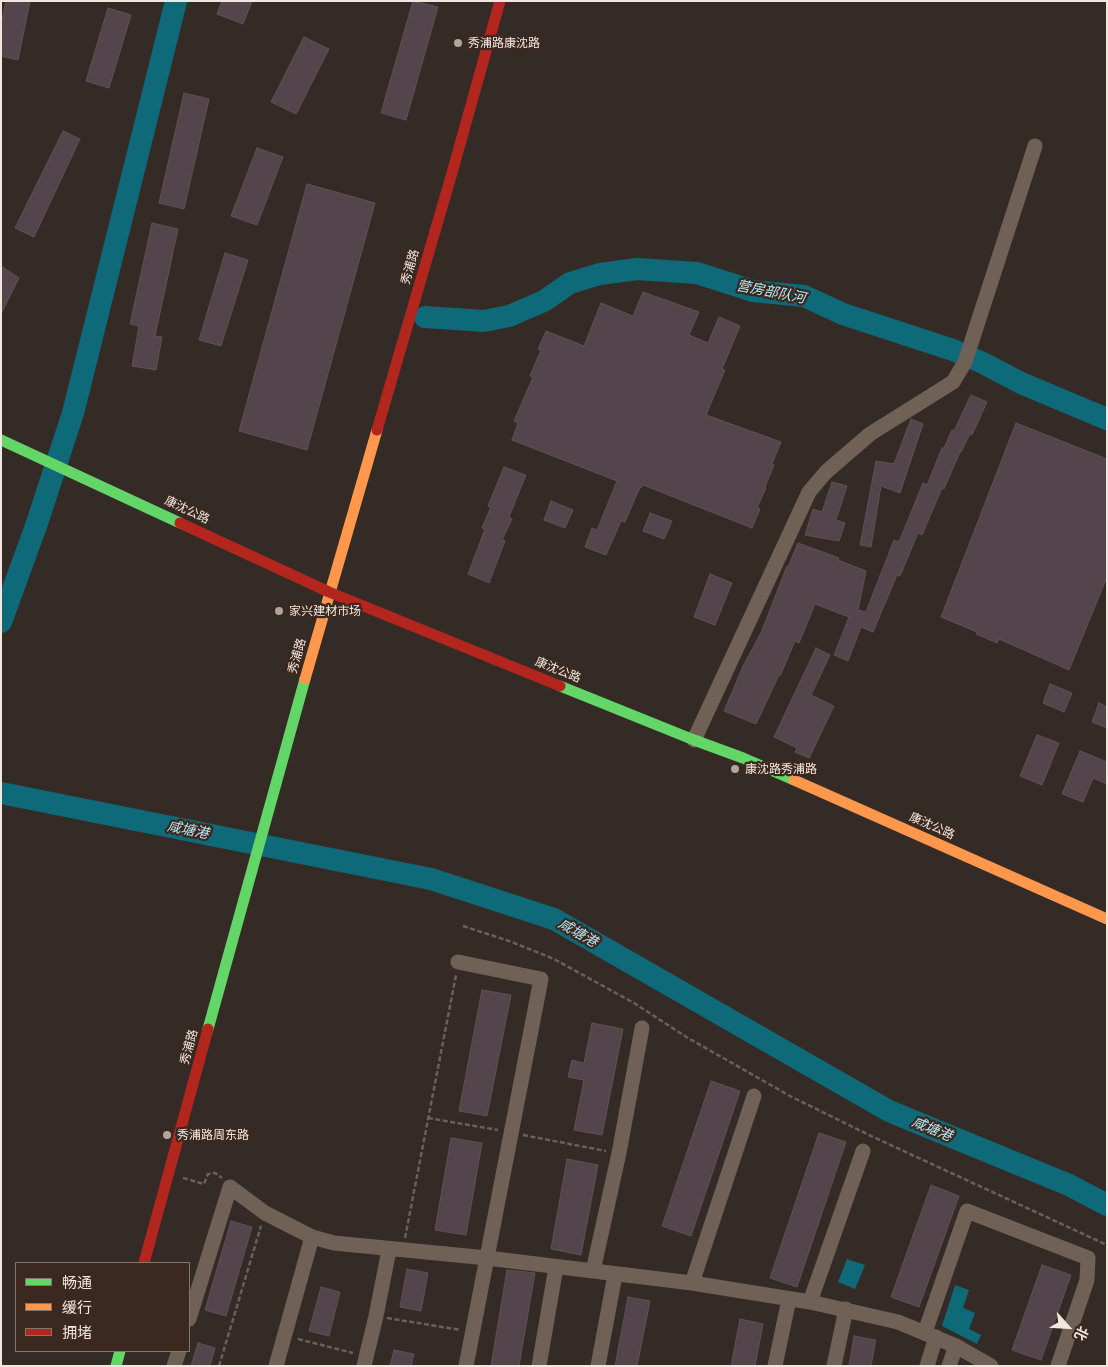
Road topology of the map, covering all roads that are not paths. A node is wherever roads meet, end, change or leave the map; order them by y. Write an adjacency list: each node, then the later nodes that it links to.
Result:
1 (500, 1): 4 (main road, 秀浦路)
2 (1035, 146): 5 (street)
3 (1, 440): 4 (main road, 康沈公路)
4 (329, 592): 5 (main road, 康沈公路); 14 (main road, 秀浦路)
5 (694, 740): 6 (main road, 康沈公路)
6 (1107, 919)
7 (458, 962): 13 (street)
8 (642, 1028): 16 (street)
9 (754, 1096): 18 (street)
10 (863, 1151): 20 (street)
11 (312, 1237): 12 (street); 22 (street); 30 (street)
12 (396, 1250): 13 (street); 27 (street)
13 (487, 1258): 15 (street); 31 (street)
14 (144, 1262)
15 (556, 1267): 16 (street); 32 (street)
16 (593, 1271): 17 (street)
17 (615, 1275): 18 (street); 33 (street)
18 (692, 1282): 19 (street)
19 (789, 1299): 20 (street); 34 (street)
20 (810, 1302): 21 (street)
21 (846, 1309): 23 (street); 35 (street)
22 (190, 1316)
23 (931, 1334): 24 (street); 36 (street); 39 (street)
24 (956, 1346): 37 (street); 38 (street)
25 (120, 1352): 28 (main road)
26 (179, 1352): 29 (street)
27 (365, 1361)
28 (116, 1366)
29 (174, 1366)
30 (276, 1366)
31 (466, 1366)
32 (539, 1366)
33 (598, 1366)
34 (775, 1366)
35 (834, 1366)
36 (927, 1366)
37 (949, 1366)
38 (990, 1366)
39 (1058, 1366)

